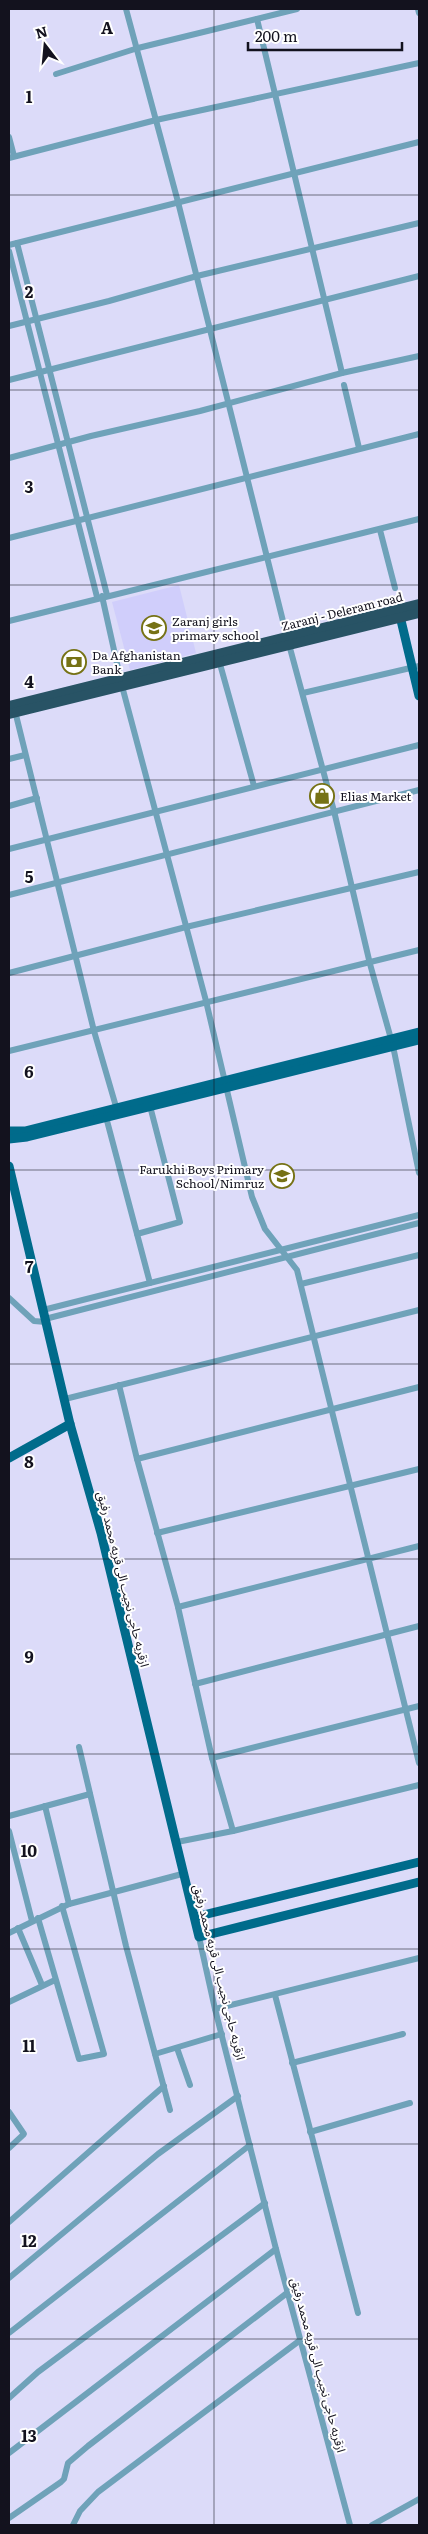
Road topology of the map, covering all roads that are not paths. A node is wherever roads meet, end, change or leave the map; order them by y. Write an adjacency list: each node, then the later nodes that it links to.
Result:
1 (126, 9): 6 (street)
2 (297, 9): 5 (street)
3 (418, 9): 4 (street)
4 (419, 13)
5 (257, 18): 6 (street); 9 (street)
6 (138, 48): 8 (street); 10 (street)
7 (419, 63): 9 (street)
8 (56, 74)
9 (275, 96): 10 (street); 14 (street)
10 (156, 120): 13 (street); 15 (street)
11 (9, 137): 13 (street)
12 (419, 142): 14 (street)
13 (12, 157)
14 (294, 173): 15 (street); 19 (street)
15 (178, 202): 17 (street); 21 (street)
16 (419, 223): 19 (street)
17 (16, 243): 18 (street); 24 (street)
18 (9, 245)
19 (312, 248): 21 (street); 23 (street)
20 (9, 251): 25 (street)
21 (197, 276): 24 (street); 27 (street)
22 (419, 276): 23 (street)
23 (325, 300): 27 (street); 31 (street)
24 (36, 319): 25 (street); 29 (street)
25 (27, 321): 26 (street); 30 (street)
26 (9, 326)
27 (211, 330): 29 (street); 34 (street)
28 (419, 356): 31 (street)
29 (50, 368): 30 (street); 36 (street)
30 (39, 371): 32 (street); 37 (street)
31 (342, 373): 34 (street)
32 (9, 380)
33 (344, 385): 38 (street)
34 (229, 403): 36 (street); 40 (street)
35 (419, 434): 38 (street)
36 (68, 442): 37 (street); 41 (street)
37 (57, 445): 39 (street); 43 (street)
38 (360, 448): 40 (street)
39 (9, 458)
40 (248, 476): 41 (street); 46 (street)
41 (88, 518): 43 (street); 48 (street)
42 (419, 519): 44 (street)
43 (77, 520): 45 (street); 48 (street)
44 (380, 530): 46 (street); 47 (street)
45 (9, 538)
46 (269, 557): 48 (street); 53 (street)
47 (395, 588)
48 (102, 596): 52 (street); 57 (street)
49 (419, 604): 50 (highway, Zaranj - Deleram road)
50 (402, 613): 51 (highway, Zaranj - Deleram road); 53 (highway, Zaranj - Deleram road); 55 (main road)
51 (419, 613)
52 (9, 621)
53 (288, 642): 54 (highway, Zaranj - Deleram road); 57 (highway, Zaranj - Deleram road); 58 (street)
54 (220, 664): 57 (highway, Zaranj - Deleram road); 65 (street)
55 (416, 667): 56 (main road); 58 (street); 59 (main road)
56 (419, 678)
57 (121, 682): 60 (highway, Zaranj - Deleram road); 70 (street)
58 (303, 693): 64 (street)
59 (419, 696)
60 (12, 709): 62 (street)
61 (419, 745): 64 (street)
62 (25, 755): 63 (street); 67 (street)
63 (9, 759)
64 (322, 769): 65 (street); 69 (street)
65 (254, 786): 70 (street)
66 (419, 790): 69 (street)
67 (37, 798): 68 (street); 71 (street)
68 (9, 806)
69 (334, 811): 73 (street); 76 (street)
70 (155, 812): 71 (street); 73 (street)
71 (47, 838): 72 (street); 75 (street)
72 (9, 849)
73 (167, 854): 75 (street); 78 (street)
74 (419, 872): 76 (street)
75 (57, 883): 77 (street); 80 (street)
76 (353, 888): 78 (street); 81 (street)
77 (9, 895)
78 (186, 927): 80 (street); 83 (street)
79 (419, 950): 81 (street)
80 (76, 957): 82 (street); 84 (street)
81 (370, 964): 83 (street); 87 (street)
82 (9, 973)
83 (206, 1001): 84 (street); 89 (street)
84 (94, 1031): 88 (street); 91 (street)
85 (419, 1032): 87 (main road)
86 (419, 1040): 87 (main road)
87 (392, 1042): 89 (main road); 96 (street)
88 (9, 1051)
89 (224, 1085): 90 (main road); 91 (main road); 100 (street)
90 (150, 1106): 91 (main road); 99 (street)
91 (117, 1111): 92 (main road); 93 (main road)
92 (106, 1117): 94 (main road); 99 (street)
93 (9, 1131)
94 (9, 1139)
95 (9, 1166): 107 (main road, ازقریه حاجی نجیب الی قریه محمد رفیق)
96 (419, 1173)
97 (419, 1216): 100 (street)
98 (419, 1223): 102 (street)
99 (137, 1234): 103 (street)
100 (282, 1249): 102 (street); 103 (street)
101 (419, 1255): 104 (street)
102 (287, 1256): 104 (street); 107 (street)
103 (150, 1283): 107 (street)
104 (301, 1284): 108 (street)
105 (9, 1298): 107 (street)
106 (419, 1310): 108 (street)
107 (44, 1317): 111 (main road, ازقریه حاجی نجیب الی قریه محمد رفیق)
108 (315, 1337): 109 (street); 112 (street)
109 (119, 1385): 111 (street); 115 (street)
110 (419, 1387): 112 (street)
111 (65, 1399): 113 (main road, ازقریه حاجی نجیب الی قریه محمد رفیق)
112 (332, 1408): 115 (street); 117 (street)
113 (70, 1424): 114 (main road); 136 (main road, ازقریه حاجی نجیب الی قریه محمد رفیق)
114 (9, 1458)
115 (137, 1459): 118 (street)
116 (419, 1469): 117 (street)
117 (351, 1487): 118 (street); 120 (street)
118 (157, 1533): 121 (street)
119 (419, 1546): 120 (street)
120 (369, 1558): 121 (street); 123 (street)
121 (178, 1607): 124 (street)
122 (419, 1626): 123 (street)
123 (388, 1634): 124 (street); 126 (street)
124 (195, 1684): 128 (street)
125 (419, 1706): 126 (street)
126 (406, 1709): 128 (street); 129 (street)
127 (79, 1747): 131 (street)
128 (212, 1758): 135 (street)
129 (419, 1763)
130 (419, 1785): 135 (street)
131 (90, 1794): 132 (street); 140 (street)
132 (45, 1806): 133 (street); 141 (street)
133 (9, 1816)
134 (9, 1830): 143 (street)
135 (233, 1831): 136 (street)
136 (176, 1842): 138 (main road, ازقریه حاجی نجیب الی قریه محمد رفیق)
137 (419, 1862): 142 (main road)
138 (182, 1874): 140 (street); 142 (main road, ازقریه حاجی نجیب الی قریه محمد رفیق)
139 (419, 1882): 146 (main road)
140 (114, 1891): 141 (street); 156 (street)
141 (65, 1905): 143 (street); 148 (street)
142 (195, 1917): 146 (main road, ازقریه حاجی نجیب الی قریه محمد رفیق)
143 (35, 1920): 144 (street); 148 (street)
144 (18, 1928): 145 (street); 149 (street)
145 (9, 1933)
146 (199, 1937): 152 (street, ازقریه حاجی نجیب الی قریه محمد رفیق)
147 (419, 1958): 150 (street)
148 (55, 1980): 149 (street)
149 (42, 1985): 151 (street)
150 (275, 1995): 152 (street); 157 (street)
151 (9, 2002)
152 (215, 2009): 153 (street, ازقریه حاجی نجیب الی قریه محمد رفیق)
153 (222, 2034): 155 (street); 160 (street, ازقریه حاجی نجیب الی قریه محمد رفیق)
154 (403, 2034): 157 (street)
155 (177, 2048): 156 (street); 158 (street)
156 (155, 2054): 159 (street)
157 (292, 2063): 164 (street)
158 (190, 2085)
159 (164, 2086): 162 (street); 168 (street)
160 (238, 2096): 165 (street, ازقریه حاجی نجیب الی قریه محمد رفیق); 170 (street)
161 (410, 2103): 164 (street)
162 (170, 2110)
163 (9, 2112): 166 (street)
164 (310, 2132): 172 (street)
165 (250, 2145): 167 (street, ازقریه حاجی نجیب الی قریه محمد رفیق); 173 (street)
166 (9, 2148)
167 (265, 2203): 169 (street, ازقریه حاجی نجیب الی قریه محمد رفیق); 175 (street)
168 (9, 2222)
169 (276, 2249): 171 (street, ازقریه حاجی نجیب الی قریه محمد رفیق); 176 (street)
170 (9, 2278)
171 (288, 2293): 174 (street, ازقریه حاجی نجیب الی قریه محمد رفیق); 178 (street)
172 (358, 2313)
173 (9, 2333)
174 (300, 2341): 179 (street); 180 (street, ازقریه حاجی نجیب الی قریه محمد رفیق)
175 (9, 2398)
176 (9, 2453)
177 (419, 2499): 181 (street)
178 (9, 2518)
179 (73, 2525)
180 (350, 2525)
181 (372, 2525)

